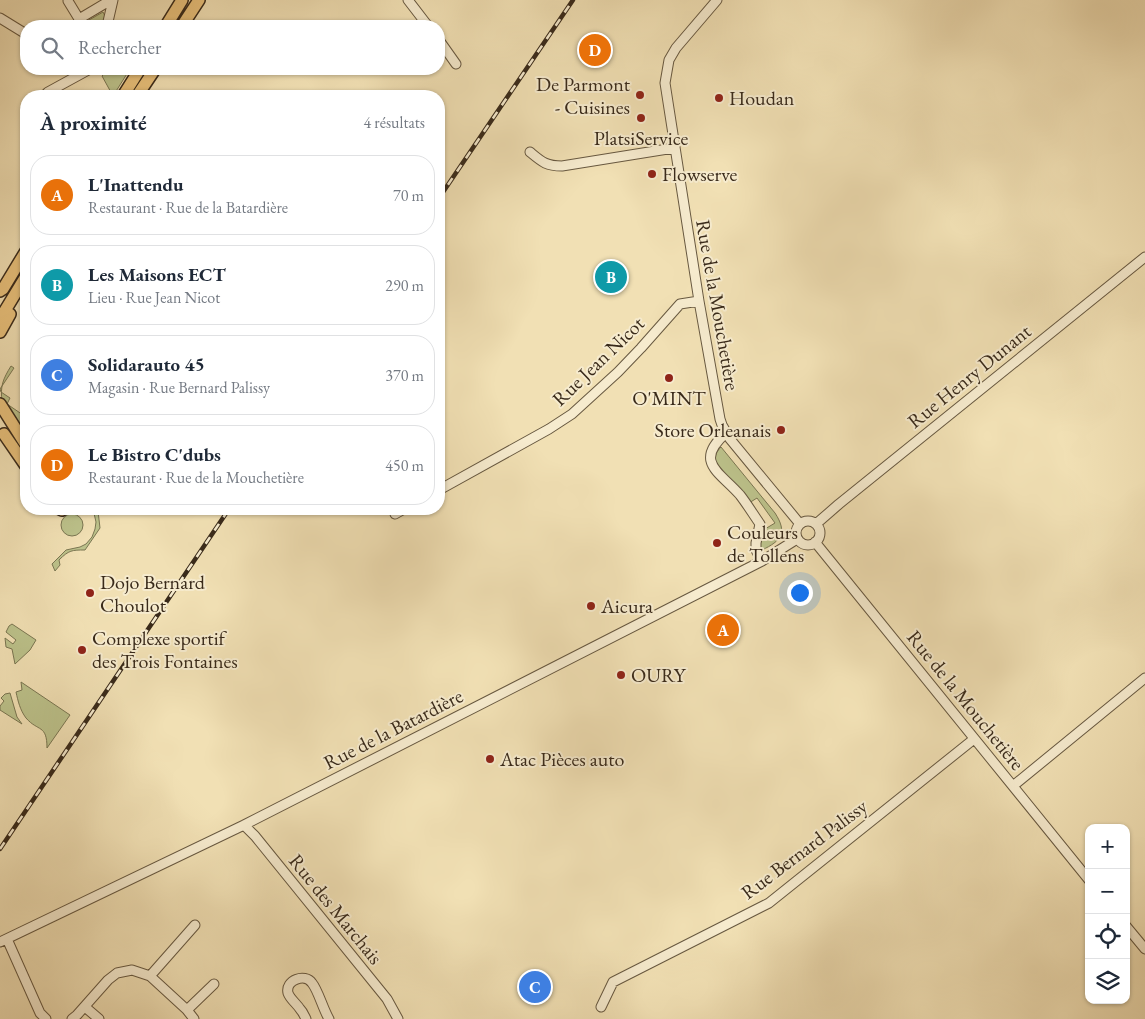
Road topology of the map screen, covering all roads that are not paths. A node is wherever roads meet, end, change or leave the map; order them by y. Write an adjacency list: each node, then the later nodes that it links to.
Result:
1 (112, 0): 9 (street); 10 (street)
2 (182, 0): 11 (main road)
3 (199, 0): 12 (main road)
4 (408, 0): 13 (street)
5 (717, 0): 23 (street, Rue de la Mouchetière)
6 (68, 1): 8 (street)
7 (0, 18): 14 (street)
8 (79, 20)
9 (85, 20)
10 (108, 20)
11 (170, 20)
12 (186, 20)
13 (423, 20)
14 (20, 30)
15 (445, 48): 16 (street)
16 (456, 64)
17 (79, 75): 20 (street)
18 (136, 75): 21 (main road)
19 (151, 75): 22 (main road)
20 (52, 90)
21 (127, 90)
22 (141, 90)
23 (674, 148): 24 (street); 30 (street, Rue de la Mouchetière)
24 (530, 152)
25 (1145, 257): 42 (street, Rue Henry Dunant)
26 (20, 261): 28 (main road)
27 (20, 286): 29 (main road)
28 (0, 291)
29 (12, 300): 31 (main road); 32 (main road)
30 (699, 301): 35 (street, Rue de la Mouchetière); 40 (street, Rue Jean Nicot)
31 (0, 319)
32 (0, 332)
33 (0, 404): 37 (main road)
34 (0, 417): 38 (main road)
35 (726, 433): 41 (street, Rue de la Mouchetière); 45 (street)
36 (4, 434): 39 (main road)
37 (20, 436)
38 (20, 445)
39 (20, 457)
40 (445, 487)
41 (800, 524): 42 (street); 43 (street)
42 (816, 524): 44 (street)
43 (797, 539): 44 (street); 45 (street, Rue de la Batardière)
44 (815, 542): 47 (street, Rue de la Mouchetière)
45 (762, 561): 49 (street, Rue de la Batardière)
46 (1145, 678): 48 (street)
47 (974, 739): 48 (street, Rue de la Mouchetière); 58 (street, Rue Bernard Palissy)
48 (1013, 786): 50 (street, Rue de la Mouchetière)
49 (244, 825): 53 (street, Rue de la Batardière); 66 (street, Rue des Marchais)
50 (1085, 875)
51 (195, 925): 55 (street)
52 (1130, 931): 54 (street)
53 (4, 940): 60 (street)
54 (1145, 949)
55 (150, 976): 57 (street); 59 (street)
56 (214, 984): 59 (street)
57 (85, 1006): 61 (street); 62 (street)
58 (602, 1007)
59 (187, 1010): 63 (street)
60 (46, 1019)
61 (72, 1019)
62 (99, 1019)
63 (194, 1019)
64 (306, 1019): 65 (street)
65 (328, 1019)
66 (398, 1019)

